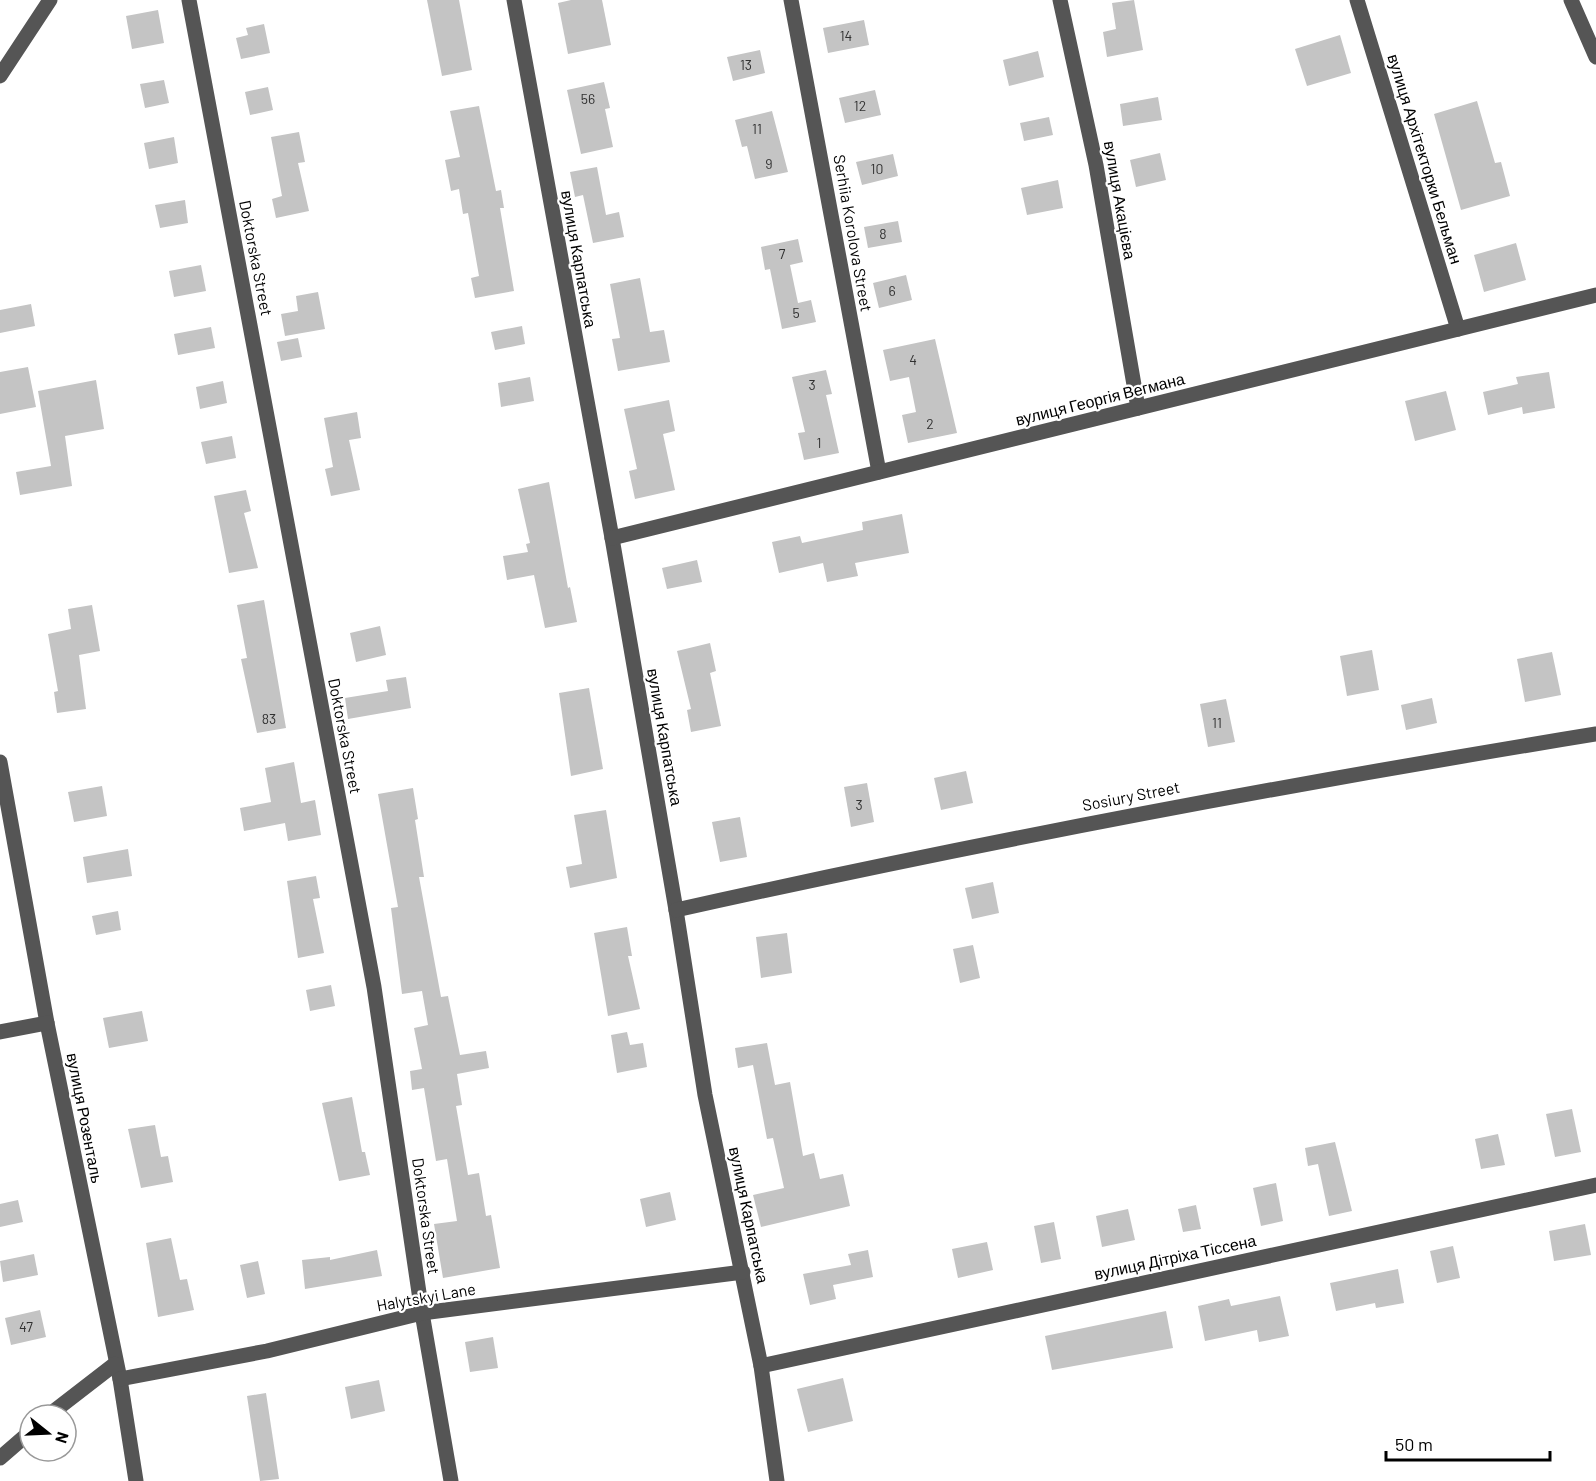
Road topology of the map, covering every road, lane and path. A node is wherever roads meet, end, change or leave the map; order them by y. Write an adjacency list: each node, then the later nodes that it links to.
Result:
1 (50, 0): 9 (street)
2 (189, 0): 22 (street, Doktorska Street)
3 (514, 0): 14 (street, вулиця Карпатська)
4 (791, 0): 13 (street, Serhiia Korolova Street)
5 (1060, 0): 12 (street, вулиця Акацієва)
6 (1357, 0): 11 (street, вулиця Архітекторки Бельман)
7 (1570, 0): 8 (street)
8 (1596, 57)
9 (0, 76)
10 (1596, 295): 11 (street, вулиця Георгія Вегмана)
11 (1458, 329): 12 (street, вулиця Георгія Вегмана)
12 (1138, 408): 13 (street, вулиця Георгія Вегмана)
13 (879, 472): 14 (street, вулиця Георгія Вегмана)
14 (612, 538): 17 (street, вулиця Карпатська)
15 (1596, 734): 17 (street, Sosiury Street)
16 (0, 762): 18 (street, вулиця Розенталь)
17 (676, 910): 21 (street, вулиця Карпатська)
18 (47, 1023): 19 (street); 23 (street, вулиця Розенталь)
19 (0, 1032)
20 (1596, 1185): 24 (street, вулиця Дітріха Тіссена)
21 (743, 1272): 22 (street, Halytskyi Lane); 24 (street, вулиця Карпатська)
22 (422, 1313): 25 (street, Halytskyi Lane); 30 (street, Doktorska Street)
23 (115, 1364): 25 (street, вулиця Розенталь); 26 (street)
24 (761, 1366): 31 (street, вулиця Карпатська)
25 (120, 1379): 29 (street, вулиця Розенталь)
26 (65, 1403)
27 (18, 1442): 28 (street)
28 (0, 1458)
29 (136, 1481)
30 (451, 1481)
31 (777, 1481)

